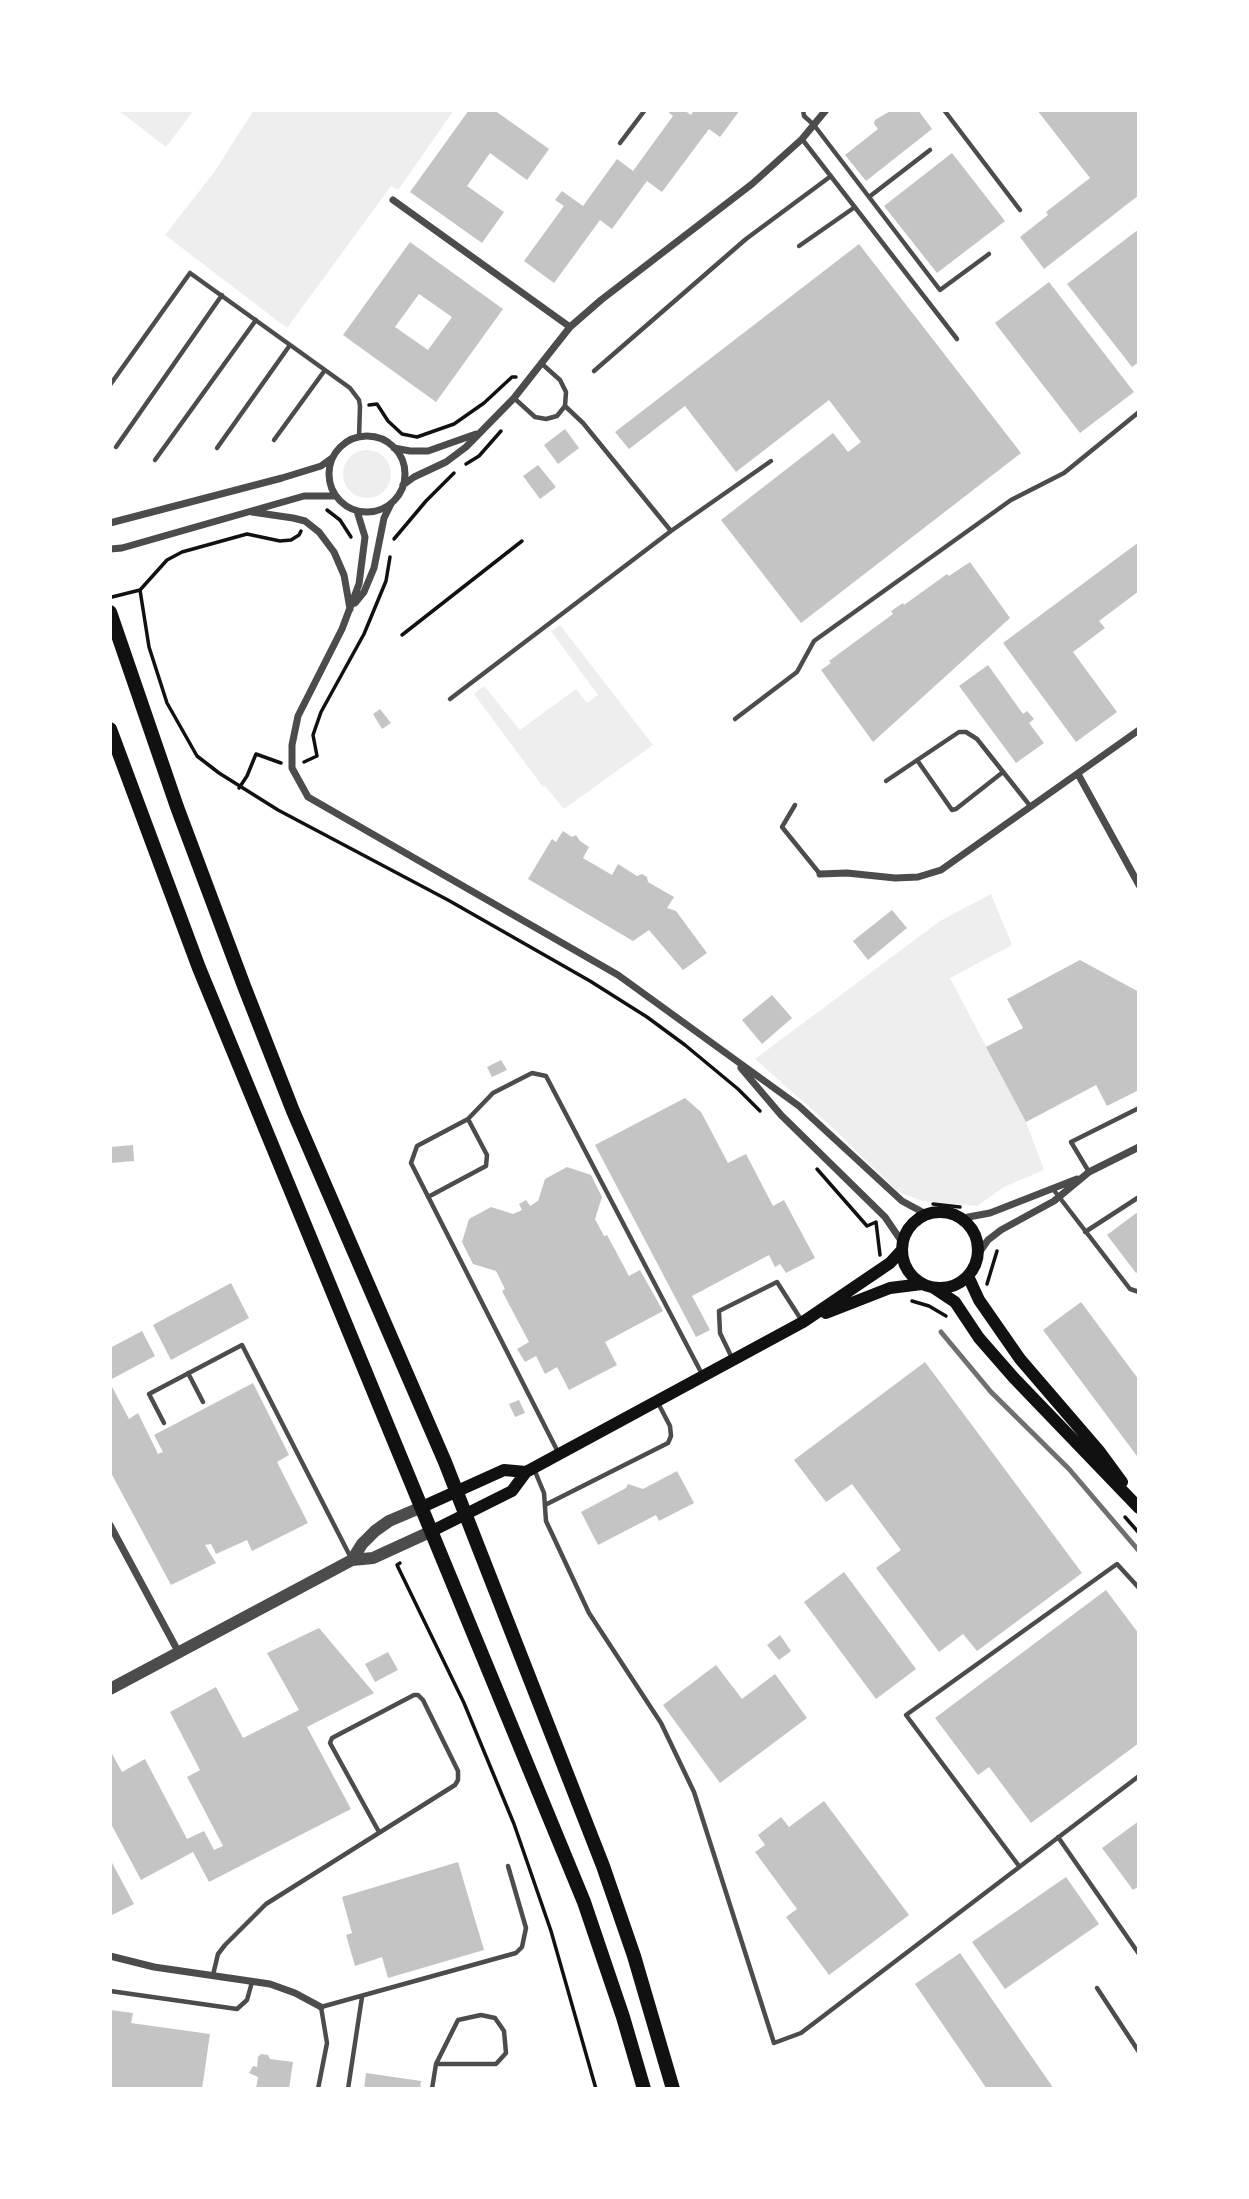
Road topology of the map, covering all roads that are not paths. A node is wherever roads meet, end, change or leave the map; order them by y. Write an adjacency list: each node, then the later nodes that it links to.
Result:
1 (645, 110): 7 (lane)
2 (803, 110): 5 (lane)
3 (826, 110): 5 (street)
4 (944, 110): 13 (lane)
5 (814, 125): 6 (street); 10 (lane)
6 (802, 139): 9 (lane); 18 (street)
7 (621, 143)
8 (930, 150): 10 (lane)
9 (831, 176): 12 (lane); 23 (lane)
10 (869, 197): 15 (lane)
11 (393, 200): 18 (street)
12 (855, 207): 14 (lane); 19 (lane)
13 (1020, 210)
14 (799, 246)
15 (989, 254)
16 (222, 295): 17 (lane); 24 (lane); 31 (lane)
17 (256, 320): 20 (lane); 35 (lane)
18 (570, 327): 21 (street)
19 (957, 339)
20 (290, 345): 22 (lane); 32 (lane)
21 (541, 363): 25 (street); 26 (lane)
22 (325, 370): 29 (lane); 30 (lane)
23 (594, 371)
24 (110, 385)
25 (514, 398): 26 (lane); 28 (street)
26 (565, 406): 43 (lane)
27 (1139, 412): 48 (lane)
28 (477, 434): 33 (street); 37 (street)
29 (359, 437): 33 (street); 34 (street)
30 (274, 440)
31 (116, 447)
32 (217, 448)
33 (394, 448): 37 (street)
34 (332, 458): 38 (street); 42 (street)
35 (155, 460)
36 (771, 461): 43 (lane)
37 (403, 485): 39 (street)
38 (335, 496): 40 (street); 41 (street)
39 (392, 503): 41 (street); 45 (street)
40 (248, 512): 44 (street); 45 (street)
41 (357, 512): 45 (street)
42 (110, 523)
43 (671, 531): 47 (lane)
44 (110, 549)
45 (350, 609): 59 (street)
46 (110, 612): 86 (main road)
47 (450, 699)
48 (736, 719)
49 (110, 729): 89 (main road)
50 (1139, 730): 53 (street)
51 (917, 760): 52 (lane); 52 (lane); 54 (lane)
52 (1003, 772): 56 (lane)
53 (1078, 774): 56 (street); 58 (street)
54 (886, 781)
55 (796, 805): 57 (lane)
56 (1031, 807): 57 (street)
57 (820, 874)
58 (1139, 885)
59 (731, 1057): 70 (street); 72 (street)
60 (1139, 1108): 63 (lane)
61 (468, 1119): 66 (lane); 66 (lane); 80 (lane)
62 (1139, 1147): 63 (street)
63 (1088, 1172): 64 (street)
64 (1081, 1177): 65 (street); 68 (street)
65 (1052, 1188): 68 (lane); 69 (street)
66 (428, 1197): 84 (lane)
67 (1139, 1197): 71 (lane)
68 (1059, 1198): 71 (lane); 73 (street)
69 (963, 1213): 70 (main road); 73 (main road)
70 (926, 1214): 72 (main road)
71 (1085, 1232): 76 (lane)
72 (902, 1246): 75 (main road); 77 (main road)
73 (979, 1253): 74 (main road)
74 (968, 1276): 75 (main road); 88 (main road)
75 (928, 1286): 77 (main road); 88 (main road)
76 (1139, 1292)
77 (803, 1322): 78 (main road); 78 (lane)
78 (733, 1360): 80 (main road)
79 (188, 1373): 81 (lane); 83 (lane); 93 (lane)
80 (703, 1377): 82 (main road)
81 (203, 1402)
82 (657, 1402): 84 (main road); 87 (lane)
83 (164, 1423)
84 (560, 1454): 85 (main road)
85 (530, 1470): 86 (main road); 87 (lane); 90 (main road)
86 (456, 1491): 89 (main road); 90 (main road)
87 (545, 1505): 101 (lane)
88 (1139, 1506)
89 (422, 1507): 92 (main road); 93 (street)
90 (465, 1514): 92 (main road); 116 (main road)
91 (110, 1525): 95 (street)
92 (432, 1531): 93 (street); 115 (main road)
93 (352, 1560): 95 (street)
94 (1139, 1588): 101 (lane)
95 (179, 1653): 96 (street)
96 (110, 1689)
97 (1139, 1776): 99 (lane)
98 (379, 1832): 98 (lane); 104 (lane)
99 (1058, 1837): 101 (lane); 102 (lane)
100 (508, 1866): 108 (lane)
101 (1019, 1866)
102 (1139, 1954)
103 (110, 1956): 104 (street)
104 (213, 1975): 105 (street)
105 (252, 1982): 107 (lane); 109 (street)
106 (1097, 1989): 110 (lane)
107 (110, 1991)
108 (362, 1997): 109 (lane); 113 (lane)
109 (321, 2007): 112 (lane)
110 (1139, 2052)
111 (436, 2064): 111 (lane); 114 (lane)
112 (318, 2089)
113 (348, 2089)
114 (432, 2089)
115 (644, 2089)
116 (673, 2089)

